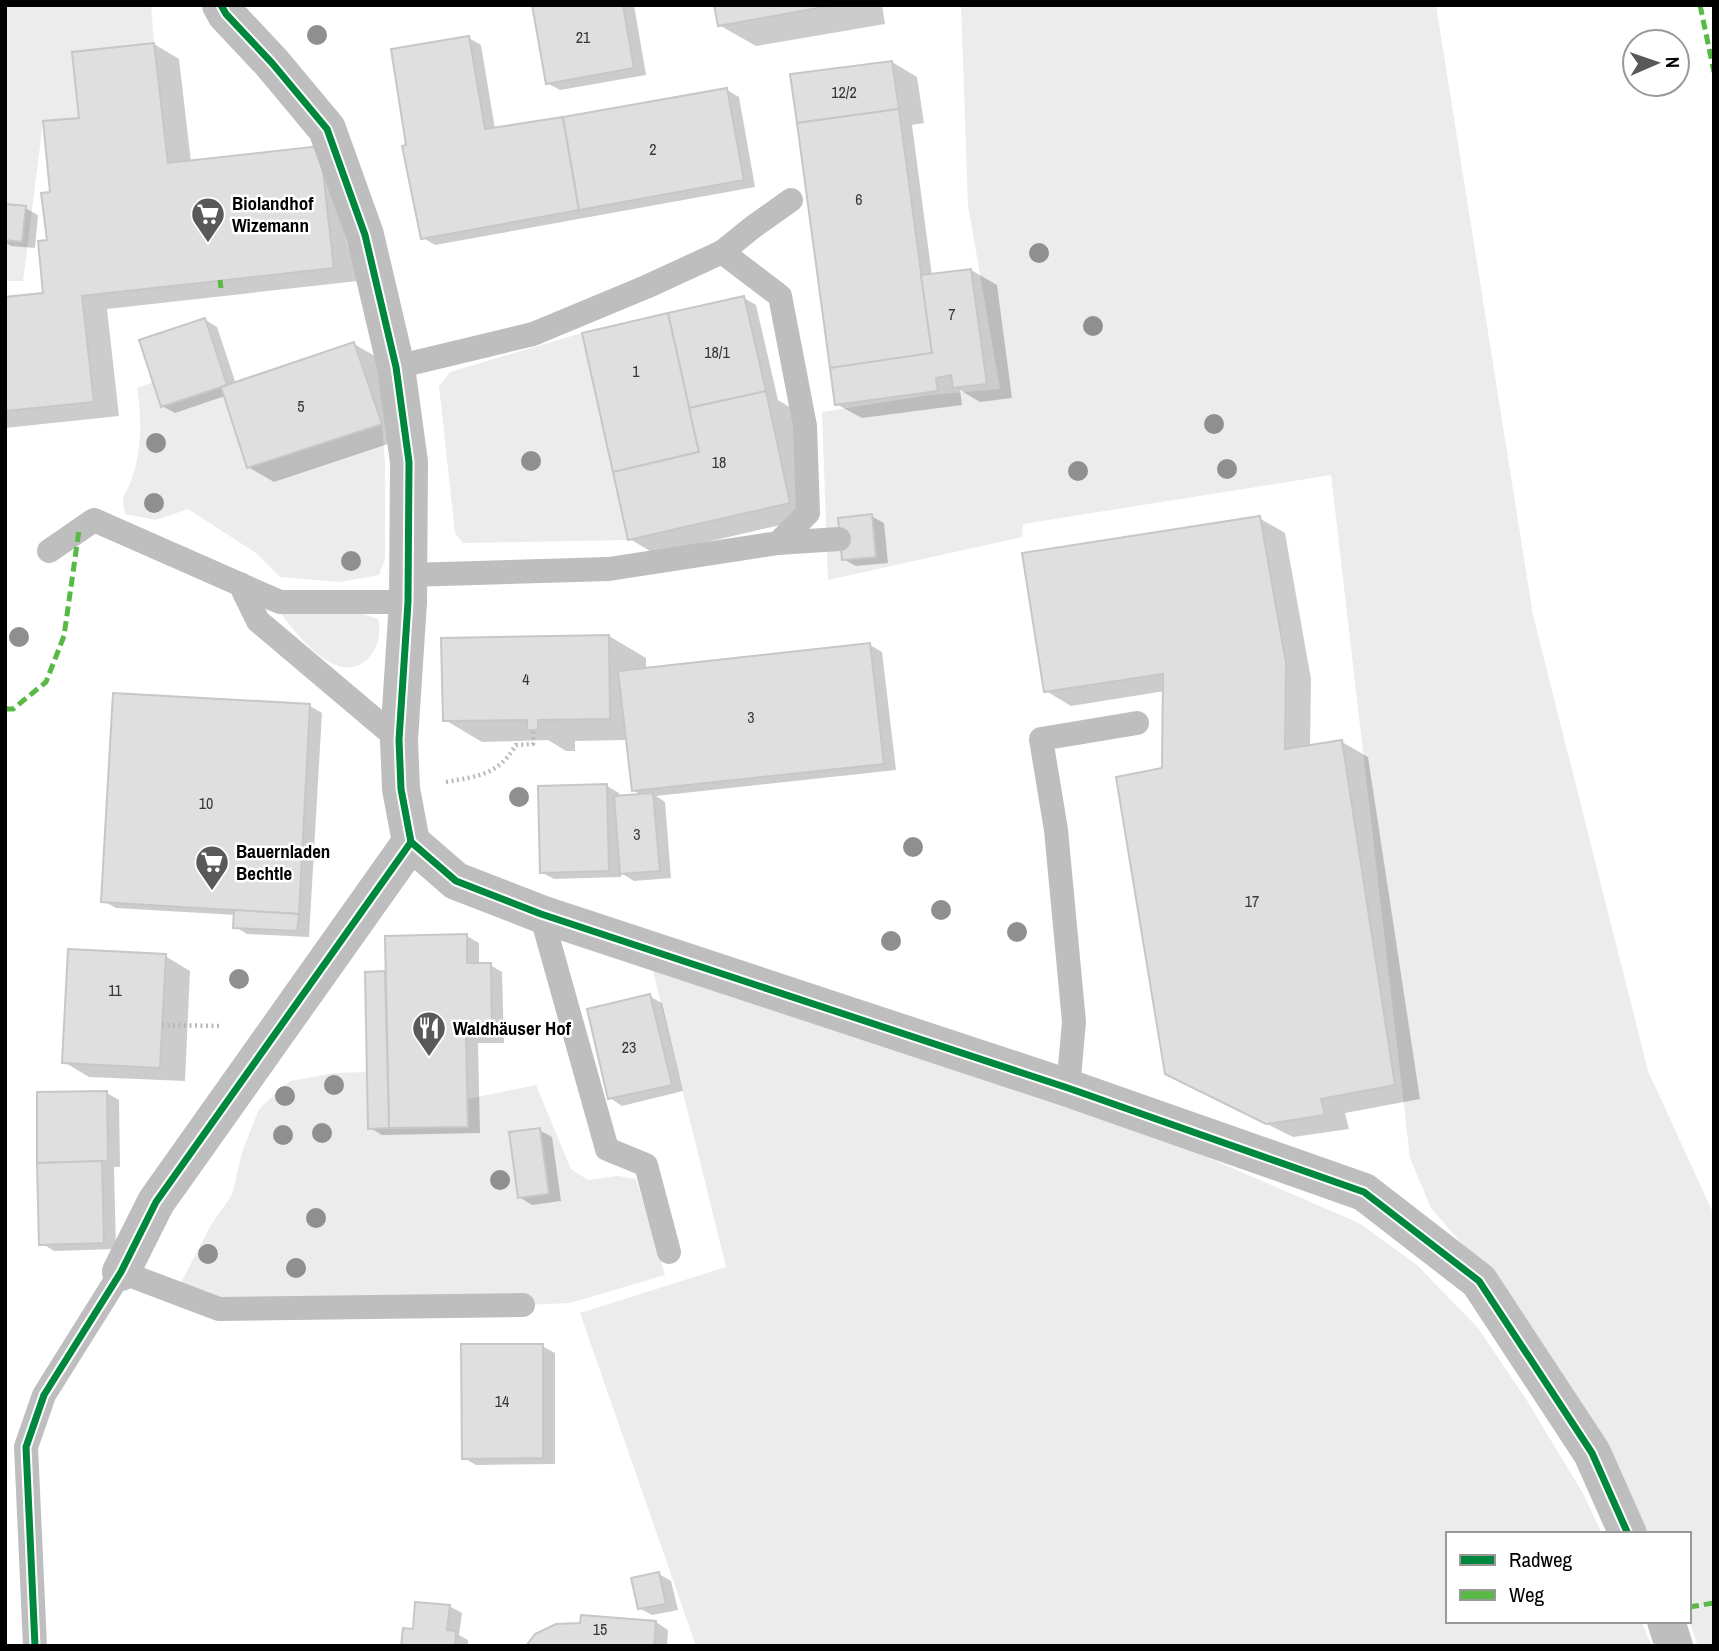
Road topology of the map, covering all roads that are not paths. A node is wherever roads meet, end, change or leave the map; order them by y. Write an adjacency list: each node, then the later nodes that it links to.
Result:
1 (221, 5): 4 (street)
2 (791, 200): 3 (lane)
3 (722, 252): 4 (lane); 6 (lane)
4 (396, 367): 9 (street)
5 (839, 539): 6 (lane)
6 (778, 542): 9 (lane)
7 (50, 551): 8 (lane)
8 (240, 584): 9 (lane); 11 (lane)
9 (408, 588): 11 (street)
10 (1137, 723): 14 (lane)
11 (399, 740): 12 (street)
12 (411, 842): 13 (street); 16 (street)
13 (541, 914): 14 (street); 15 (lane)
14 (1068, 1088): 18 (street)
15 (669, 1252)
16 (121, 1272): 17 (lane); 20 (lane)
17 (523, 1306)
18 (1627, 1532)
19 (1667, 1623): 21 (street)
20 (35, 1646)
21 (1674, 1646)

